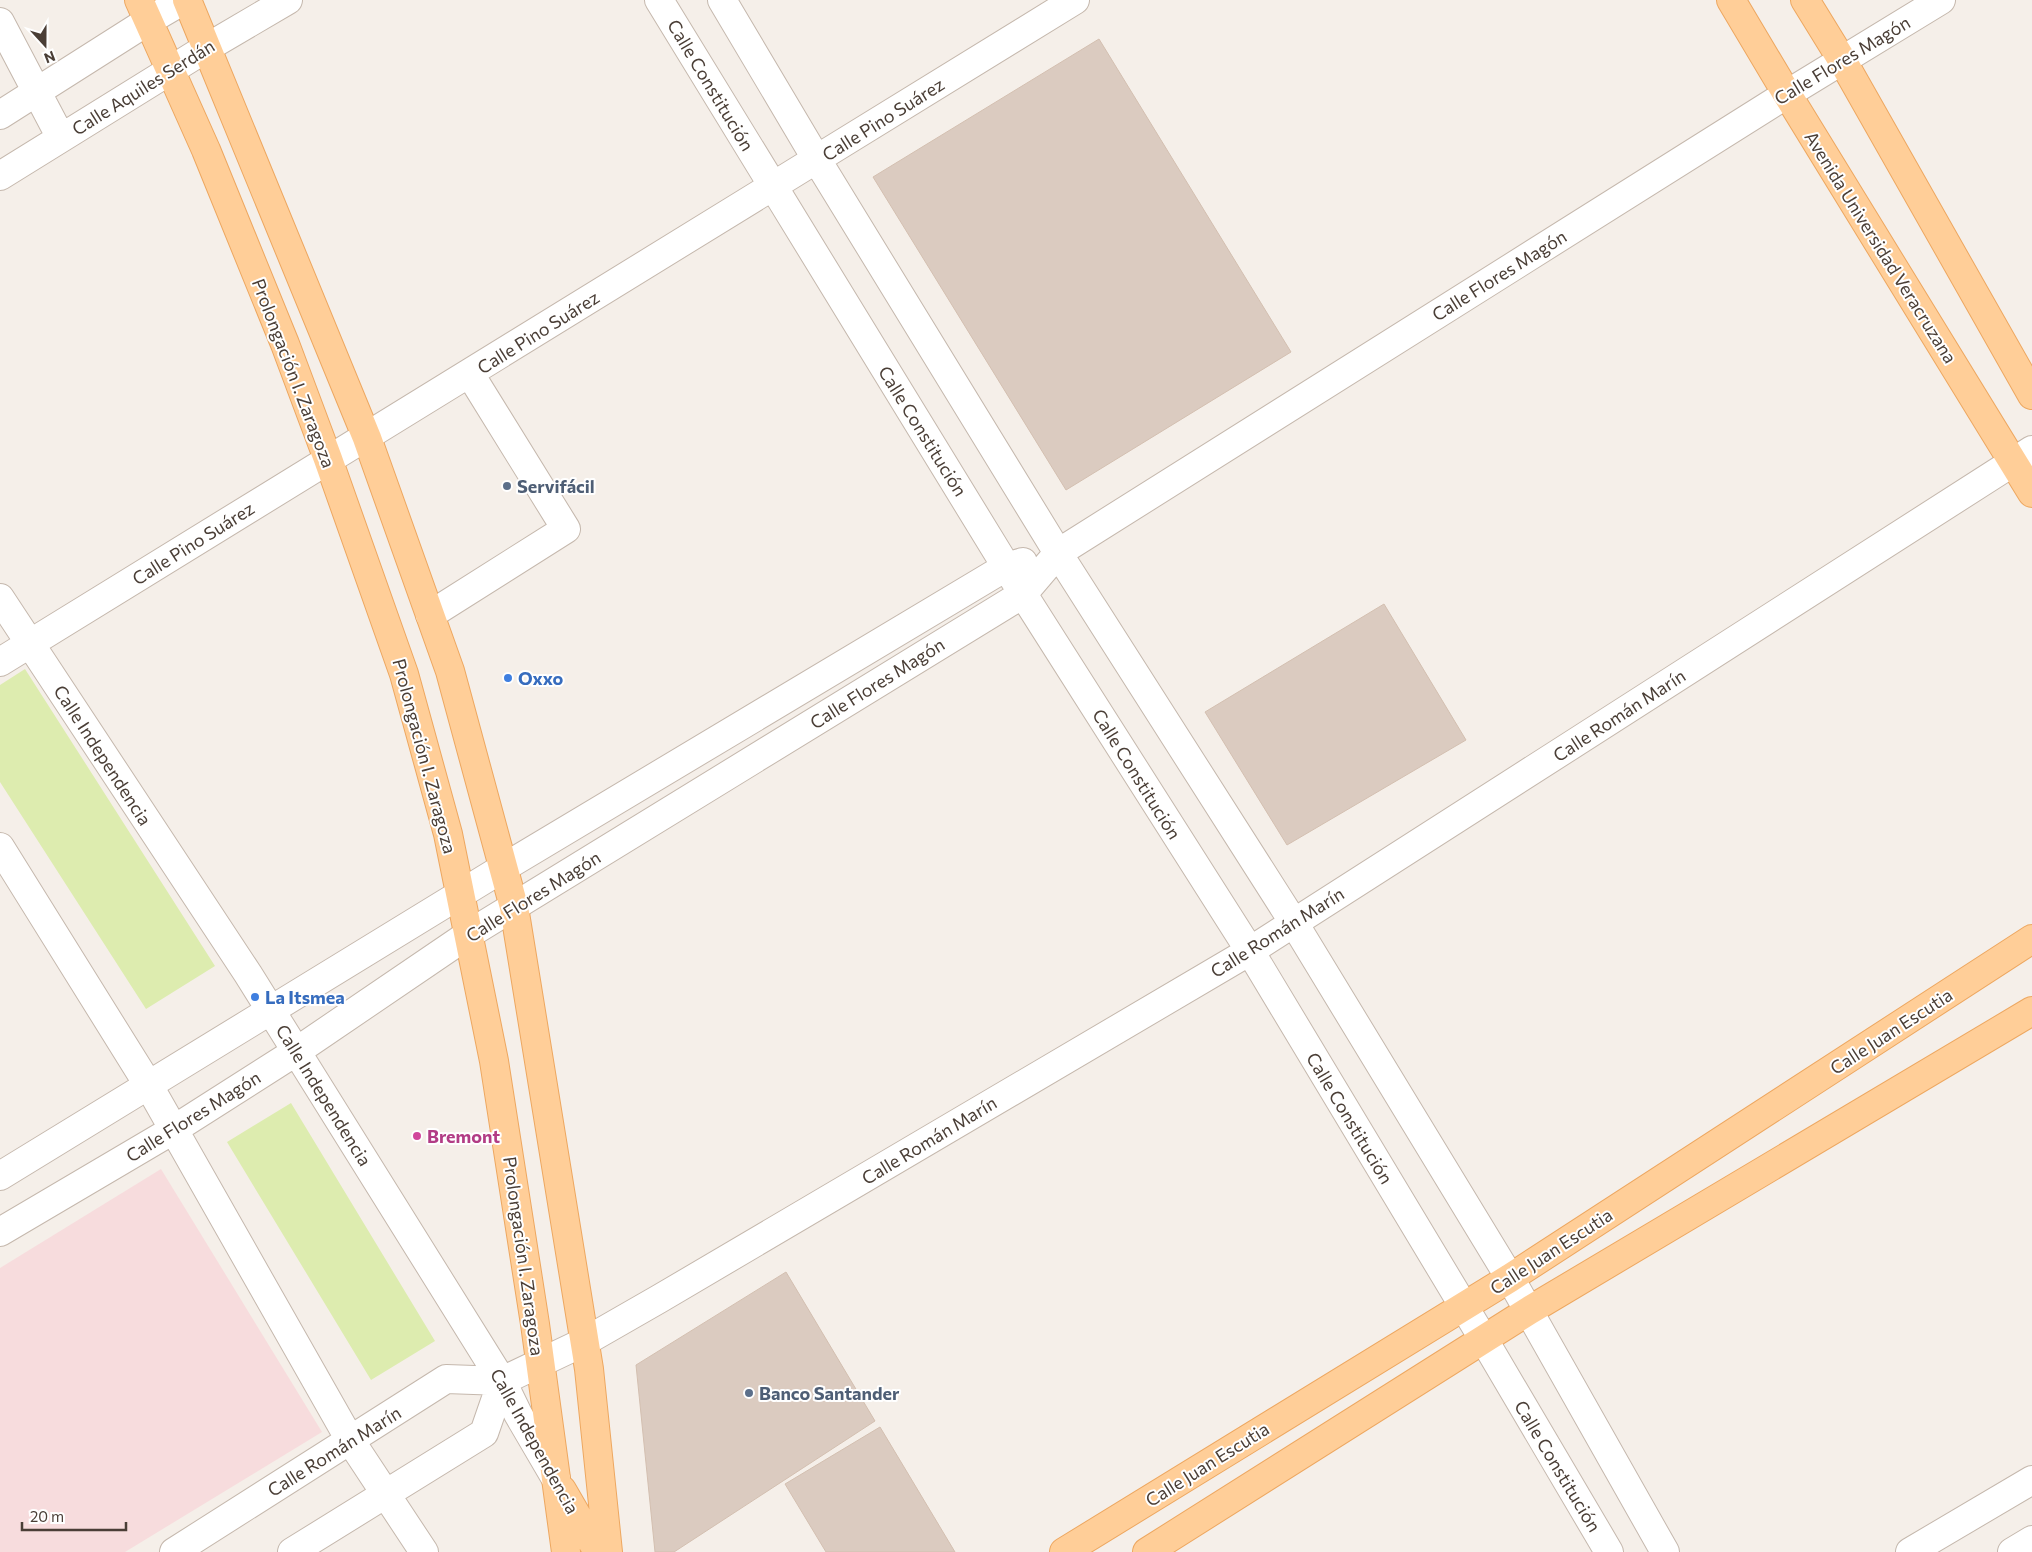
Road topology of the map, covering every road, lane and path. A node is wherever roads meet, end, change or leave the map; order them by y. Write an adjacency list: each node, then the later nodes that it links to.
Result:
1 (186, 0): 9 (street); 11 (main road)
2 (288, 0): 11 (street, Calle Aquiles Serdán)
3 (659, 0): 20 (street, Calle Constitución)
4 (722, 0): 18 (street)
5 (1076, 0): 18 (street, Calle Pino Suárez)
6 (1731, 0): 15 (main road, Avenida Universidad Veracruzana)
7 (1805, 0): 12 (main road)
8 (1941, 0): 12 (street, Calle Flores Magón)
9 (143, 10): 13 (main road, Prolongación I. Zaragoza); 14 (street)
10 (0, 22): 14 (street)
11 (208, 47): 13 (street, Calle Aquiles Serdán); 23 (main road)
12 (1842, 60): 15 (street, Calle Flores Magón); 22 (main road)
13 (170, 70): 17 (street, Calle Aquiles Serdán); 25 (main road, Prolongación I. Zaragoza)
14 (37, 93): 16 (street); 17 (street)
15 (1787, 94): 24 (main road, Avenida Universidad Veracruzana); 27 (street, Calle Flores Magón)
16 (0, 116)
17 (61, 138): 19 (street, Calle Aquiles Serdán)
18 (817, 160): 20 (street, Calle Pino Suárez); 27 (street)
19 (0, 176)
20 (773, 187): 21 (street, Calle Pino Suárez); 28 (street, Calle Constitución)
21 (470, 374): 23 (street, Calle Pino Suárez); 31 (street)
22 (2032, 395)
23 (367, 438): 25 (street, Calle Pino Suárez); 31 (main road)
24 (2022, 455): 26 (main road, Avenida Universidad Veracruzana); 38 (street, Calle Román Marín)
25 (328, 460): 32 (street, Calle Pino Suárez); 36 (main road, Prolongación I. Zaragoza)
26 (2032, 493)
27 (1058, 553): 28 (street, Calle Flores Magón); 29 (street, Calle Flores Magón); 38 (street)
28 (1006, 567): 29 (street, Calle Constitución); 35 (street, Calle Flores Magón)
29 (1023, 594): 37 (street, Calle Flores Magón); 41 (street, Calle Constitución)
30 (0, 598): 32 (street, Calle Independencia)
31 (430, 615): 35 (main road)
32 (29, 644): 33 (street, Calle Pino Suárez); 43 (street, Calle Independencia)
33 (0, 662)
34 (0, 846): 45 (street)
35 (503, 868): 36 (street, Calle Flores Magón); 37 (main road)
36 (461, 896): 39 (main road, Prolongación I. Zaragoza); 43 (street, Calle Flores Magón)
37 (514, 907): 39 (street, Calle Flores Magón); 53 (main road)
38 (1294, 923): 41 (street, Calle Román Marín); 49 (street)
39 (469, 934): 44 (street, Calle Flores Magón); 54 (main road, Prolongación I. Zaragoza)
40 (2032, 939): 49 (main road, Calle Juan Escutia)
41 (1250, 951): 50 (street, Calle Constitución); 53 (street, Calle Román Marín)
42 (2032, 1010): 51 (main road)
43 (270, 1012): 44 (street, Calle Independencia); 45 (street, Calle Flores Magón)
44 (297, 1051): 46 (street, Calle Flores Magón); 55 (street, Calle Independencia)
45 (149, 1086): 46 (street); 47 (street, Calle Flores Magón)
46 (173, 1130): 48 (street, Calle Flores Magón); 56 (street)
47 (0, 1176)
48 (0, 1232)
49 (1510, 1278): 50 (main road, Calle Juan Escutia); 51 (street)
50 (1464, 1306): 52 (street, Calle Constitución); 67 (main road, Calle Juan Escutia)
51 (1530, 1310): 52 (main road); 70 (street)
52 (1484, 1340): 68 (main road); 69 (street, Calle Constitución)
53 (584, 1342): 54 (street, Calle Román Marín); 66 (main road)
54 (540, 1363): 55 (street, Calle Román Marín); 57 (main road, Prolongación I. Zaragoza)
55 (502, 1381): 56 (street, Calle Román Marín); 57 (street, Calle Independencia); 59 (street)
56 (350, 1440): 59 (street); 61 (street, Calle Román Marín)
57 (556, 1479): 64 (main road, Prolongación I. Zaragoza); 65 (main road, Calle Independencia)
58 (2032, 1480): 71 (street)
59 (386, 1495): 62 (street); 63 (street)
60 (2032, 1540): 72 (street)
61 (174, 1552)
62 (292, 1552)
63 (424, 1552)
64 (566, 1552)
65 (598, 1552)
66 (608, 1552)
67 (1064, 1552)
68 (1147, 1552)
69 (1609, 1552)
70 (1665, 1552)
71 (1910, 1552)
72 (2012, 1552)

